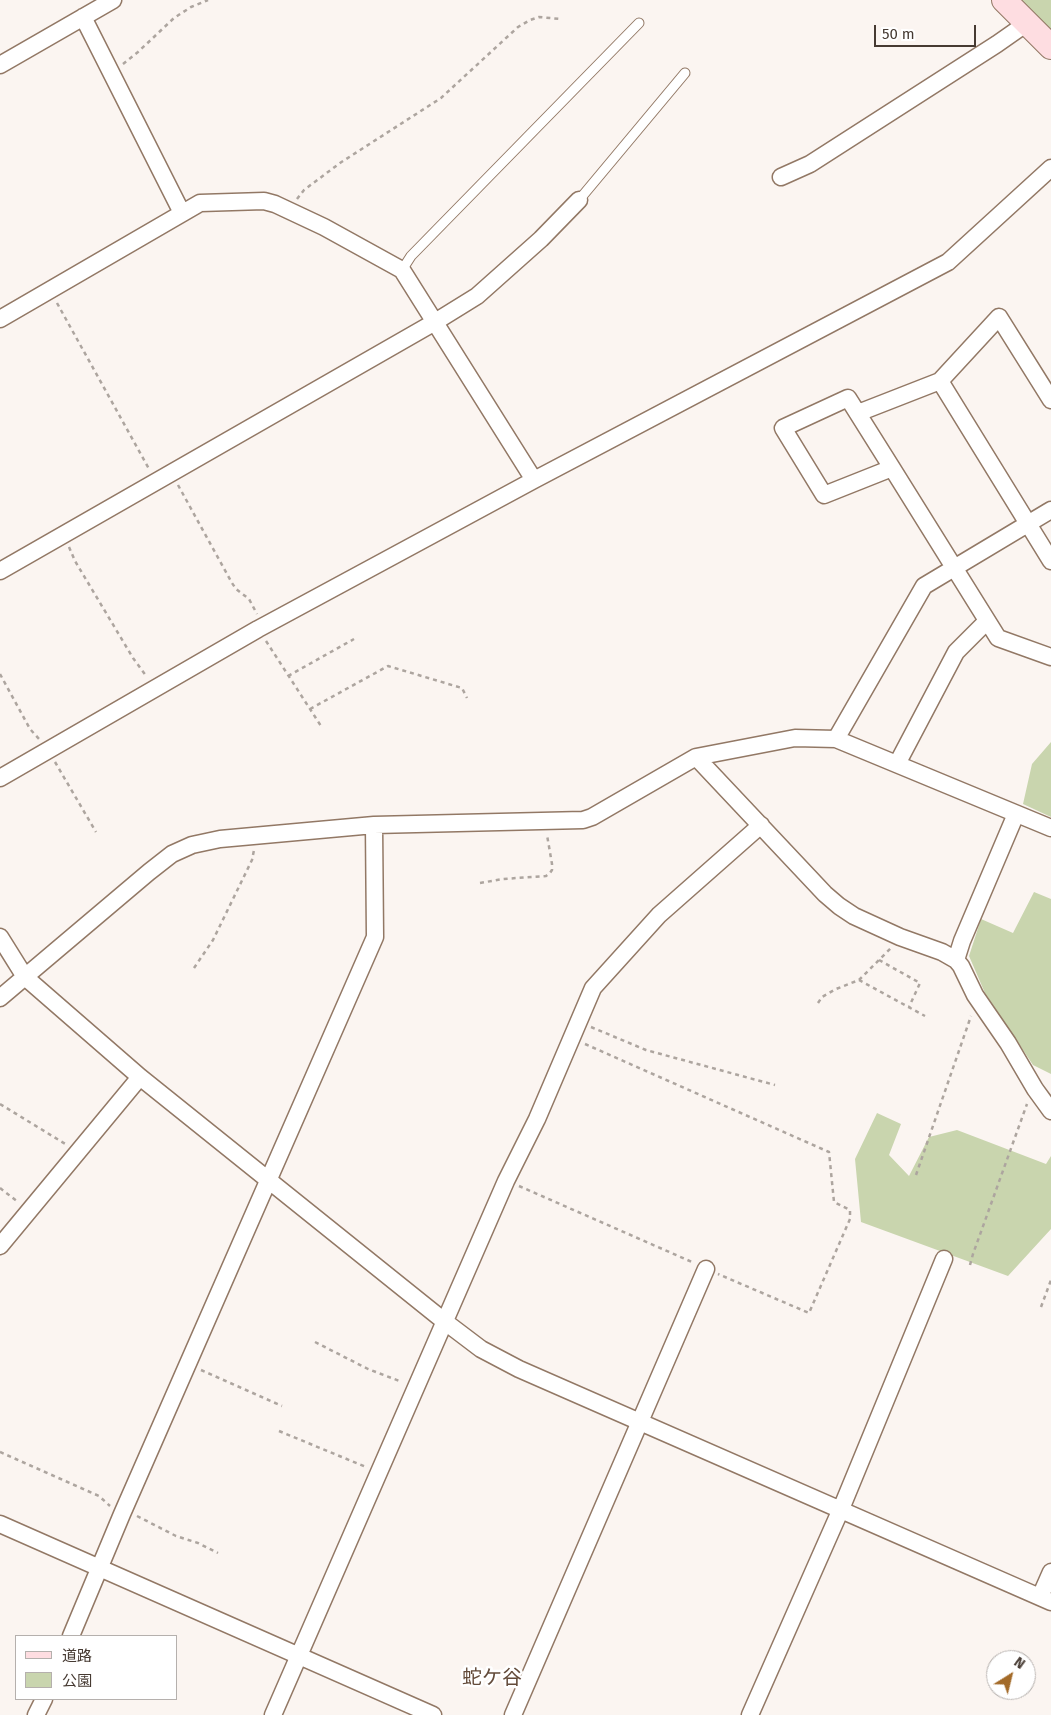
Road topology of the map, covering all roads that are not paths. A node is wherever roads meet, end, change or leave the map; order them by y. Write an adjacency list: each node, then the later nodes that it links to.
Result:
1 (113, 0): 3 (street)
2 (1004, 0): 5 (street)
3 (83, 16): 7 (street); 12 (street)
4 (639, 23): 13 (lane)
5 (1027, 23): 6 (street); 10 (street)
6 (1051, 47)
7 (0, 65)
8 (685, 73): 11 (lane)
9 (1051, 168): 20 (street)
10 (781, 177)
11 (579, 200): 15 (street)
12 (182, 213): 13 (street); 14 (street)
13 (402, 270): 15 (street)
14 (0, 319)
15 (435, 322): 20 (street); 25 (street)
16 (940, 381): 17 (street); 18 (street); 22 (street)
17 (1051, 400)
18 (858, 413): 19 (street); 19 (street)
19 (892, 468): 24 (street)
20 (534, 480): 31 (street)
21 (1051, 510): 22 (street)
22 (1028, 524): 23 (street); 24 (street)
23 (1051, 561)
24 (954, 568): 26 (street); 28 (street)
25 (0, 571)
26 (987, 621): 27 (street); 30 (street)
27 (1051, 657)
28 (836, 738): 29 (street); 30 (street)
29 (696, 757): 33 (street); 34 (street)
30 (897, 764): 32 (street)
31 (0, 778)
32 (1016, 814): 35 (street); 37 (street)
33 (374, 825): 38 (street); 42 (street)
34 (760, 825): 37 (street); 46 (street)
35 (1051, 828)
36 (0, 937): 38 (street)
37 (956, 960): 41 (street)
38 (25, 977): 39 (street); 40 (street)
39 (0, 998)
40 (140, 1077): 42 (street); 43 (street)
41 (1051, 1110)
42 (268, 1180): 46 (street); 50 (street)
43 (0, 1246)
44 (944, 1259): 48 (street)
45 (706, 1269): 47 (street)
46 (444, 1322): 47 (street); 54 (street)
47 (639, 1421): 48 (street); 59 (street)
48 (841, 1509): 52 (street); 60 (street)
49 (0, 1524): 50 (street)
50 (100, 1569): 53 (street); 54 (street)
51 (1051, 1572): 52 (street)
52 (1045, 1600)
53 (71, 1635)
54 (299, 1655): 57 (street); 58 (street)
55 (44, 1700): 56 (street)
56 (36, 1715)
57 (273, 1715)
58 (433, 1715)
59 (513, 1715)
60 (750, 1715)

